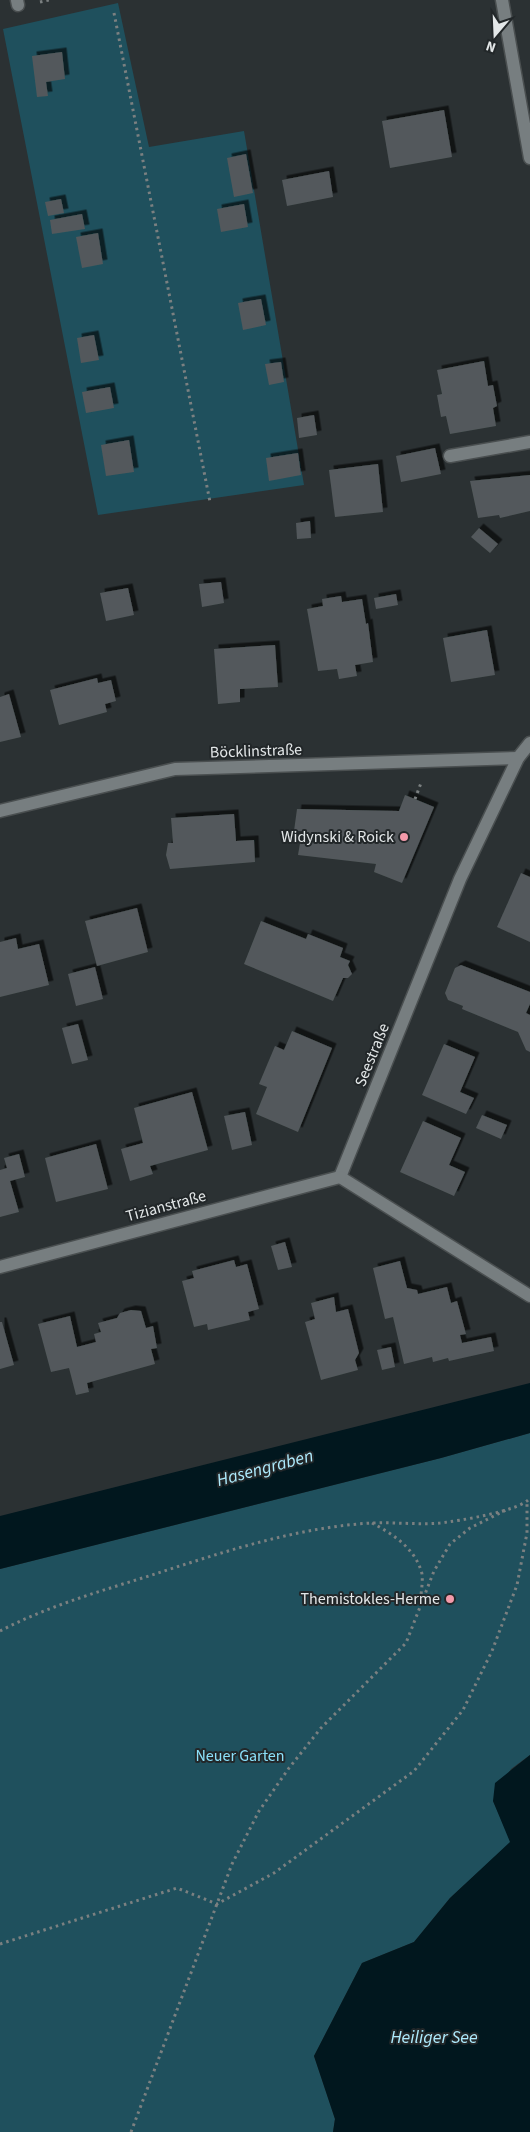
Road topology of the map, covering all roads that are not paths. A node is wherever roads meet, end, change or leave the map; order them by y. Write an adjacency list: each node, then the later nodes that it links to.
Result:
1 (502, 0): 2 (street)
2 (530, 158)
3 (530, 442): 4 (street)
4 (450, 456)
5 (530, 743): 6 (street, Seestraße)
6 (518, 758): 7 (street, Böcklinstraße); 8 (street, Seestraße)
7 (0, 811)
8 (340, 1177): 9 (street, Tizianstraße); 10 (street)
9 (0, 1267)
10 (530, 1296)

